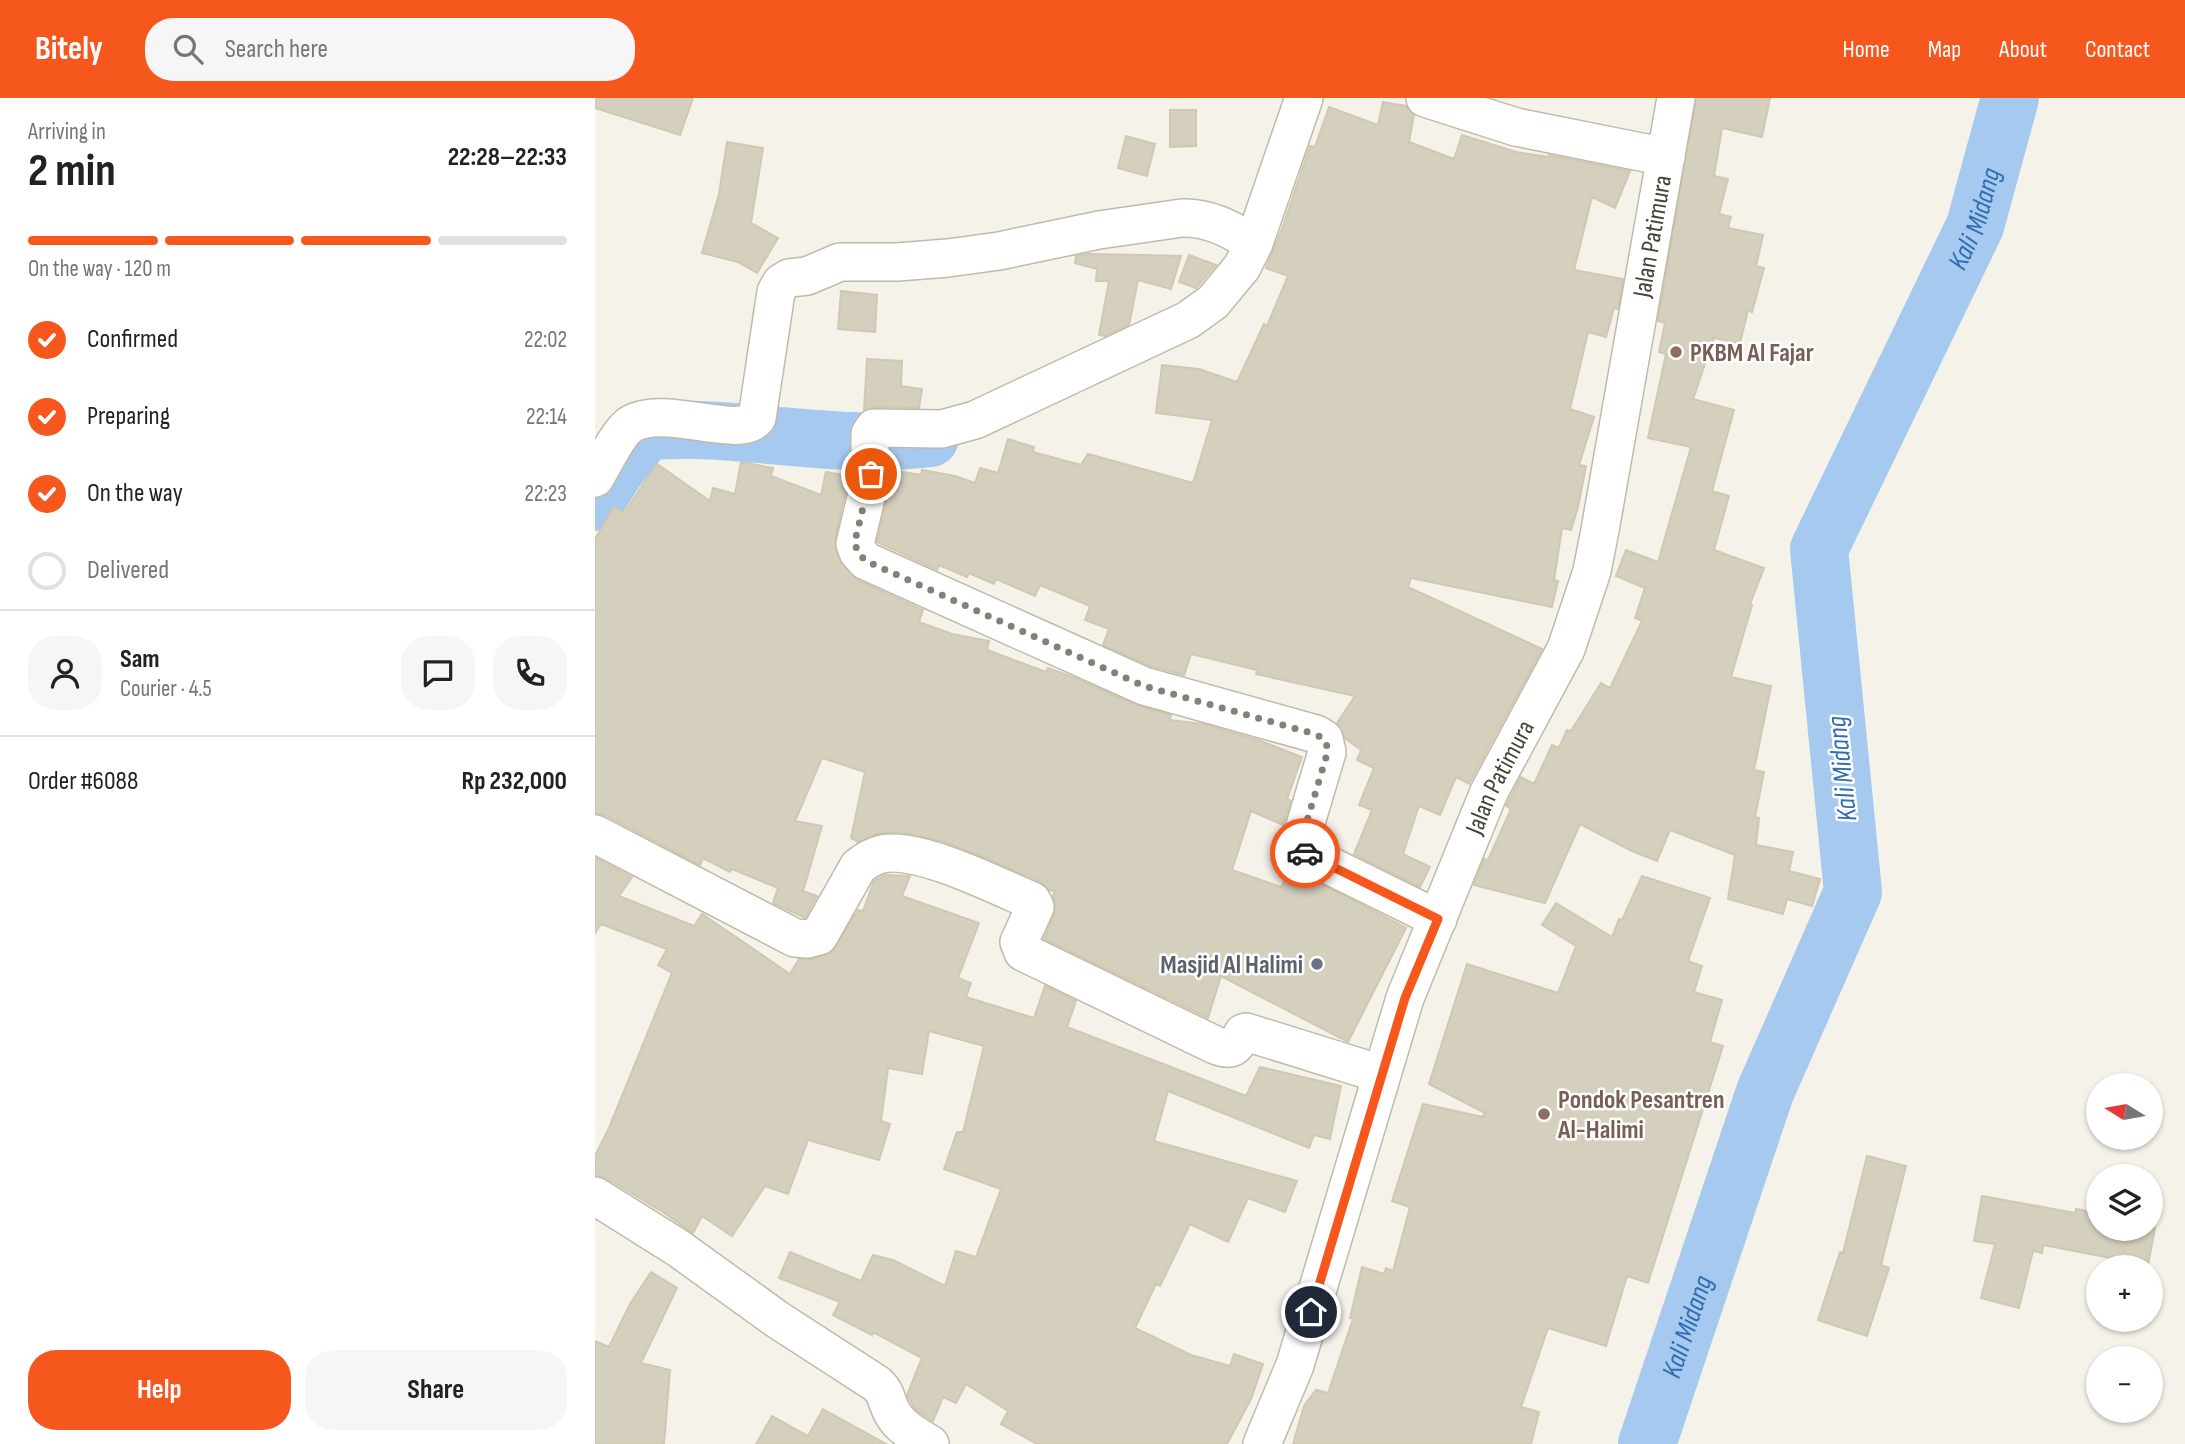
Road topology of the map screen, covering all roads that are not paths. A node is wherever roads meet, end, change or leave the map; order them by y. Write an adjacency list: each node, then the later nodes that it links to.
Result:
1 (1304, 98): 5 (street)
2 (1425, 98): 4 (street)
3 (1676, 98): 4 (street, Jalan Patimura)
4 (1666, 157): 8 (street, Jalan Patimura)
5 (1254, 243): 6 (street); 8 (street)
6 (595, 478)
7 (595, 834): 9 (street)
8 (1438, 919): 9 (street, Jalan Patimura)
9 (1381, 1074): 12 (street, Jalan Patimura)
10 (595, 1196): 11 (street)
11 (930, 1444)
12 (1262, 1444)

